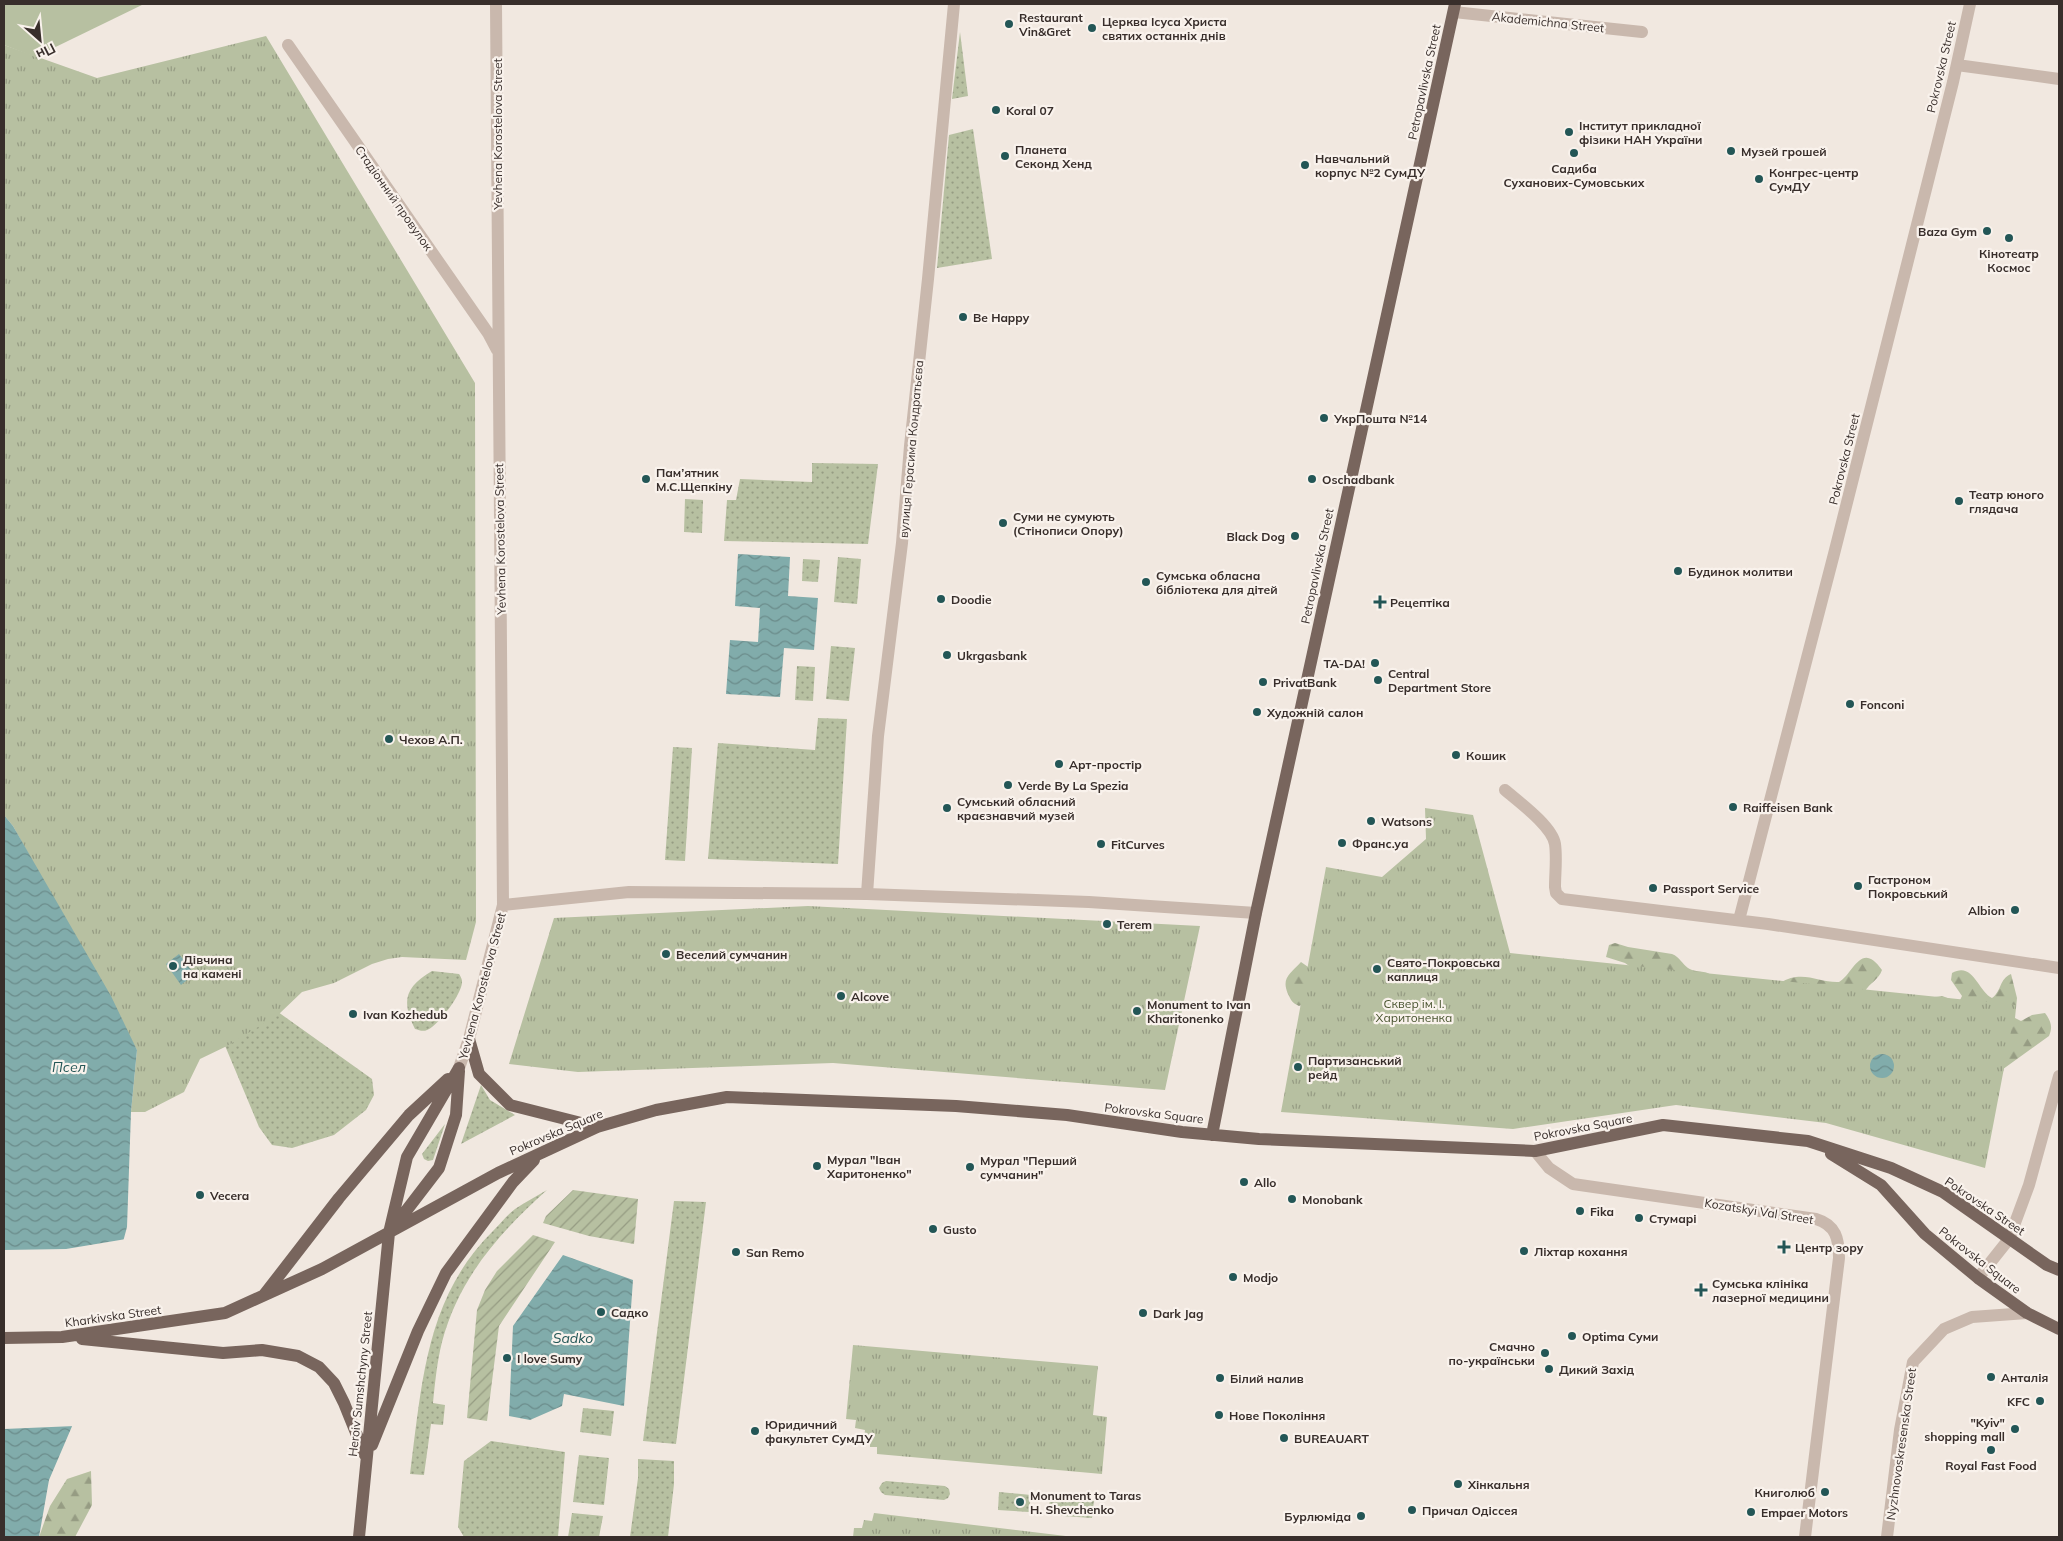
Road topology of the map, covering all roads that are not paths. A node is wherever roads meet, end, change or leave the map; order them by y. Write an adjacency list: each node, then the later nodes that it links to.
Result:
1 (496, 4): 9 (street, Yevhena Korostelova Street)
2 (954, 4): 11 (street, вулиця Герасима Кондратьєва)
3 (1970, 4): 7 (street, Pokrovska Street)
4 (1454, 8): 5 (street, Akademichna Street); 13 (main road, Petropavlivska Street)
5 (1642, 32)
6 (288, 45): 9 (street, Стадіонний провулок)
7 (1957, 65): 8 (street); 14 (street, Pokrovska Street)
8 (2059, 80)
9 (498, 352): 12 (street, Yevhena Korostelova Street)
10 (1505, 790): 14 (street)
11 (867, 894): 12 (street); 13 (street)
12 (504, 905): 16 (street, Yevhena Korostelova Street)
13 (1256, 913): 20 (main road, Petropavlivska Street)
14 (1739, 920): 15 (street)
15 (2059, 968)
16 (470, 1040): 17 (street, Yevhena Korostelova Street); 19 (main road)
17 (459, 1068): 24 (main road, Heroiv Sumshchyny Street); 24 (main road); 28 (main road)
18 (2059, 1076): 25 (street)
19 (597, 1128): 20 (main road, Pokrovska Square); 23 (main road, Pokrovska Square)
20 (1212, 1134): 22 (main road, Pokrovska Square)
21 (1808, 1141): 22 (main road, Pokrovska Square); 25 (main road, Pokrovska Street); 27 (main road, Pokrovska Square)
22 (1535, 1151): 36 (street, Kozatskyi Val Street)
23 (539, 1154): 24 (main road, Pokrovska Square); 34 (main road)
24 (389, 1233): 28 (main road, Pokrovska Square); 34 (main road, Heroiv Sumshchyny Street)
25 (2009, 1239): 26 (main road, Pokrovska Street); 27 (street)
26 (2059, 1270)
27 (1978, 1278): 30 (main road, Pokrovska Square)
28 (262, 1298): 29 (main road, Pokrovska Square)
29 (226, 1313): 32 (main road, Kharkivska Street)
30 (2027, 1313): 31 (main road, Pokrovska Square); 37 (street, Nyzhnovoskresenska Street)
31 (2059, 1329)
32 (62, 1337): 33 (main road, Kharkivska Street); 34 (main road)
33 (4, 1338)
34 (367, 1458): 35 (main road, Heroiv Sumshchyny Street)
35 (360, 1537)
36 (1805, 1537)
37 (1887, 1537)

